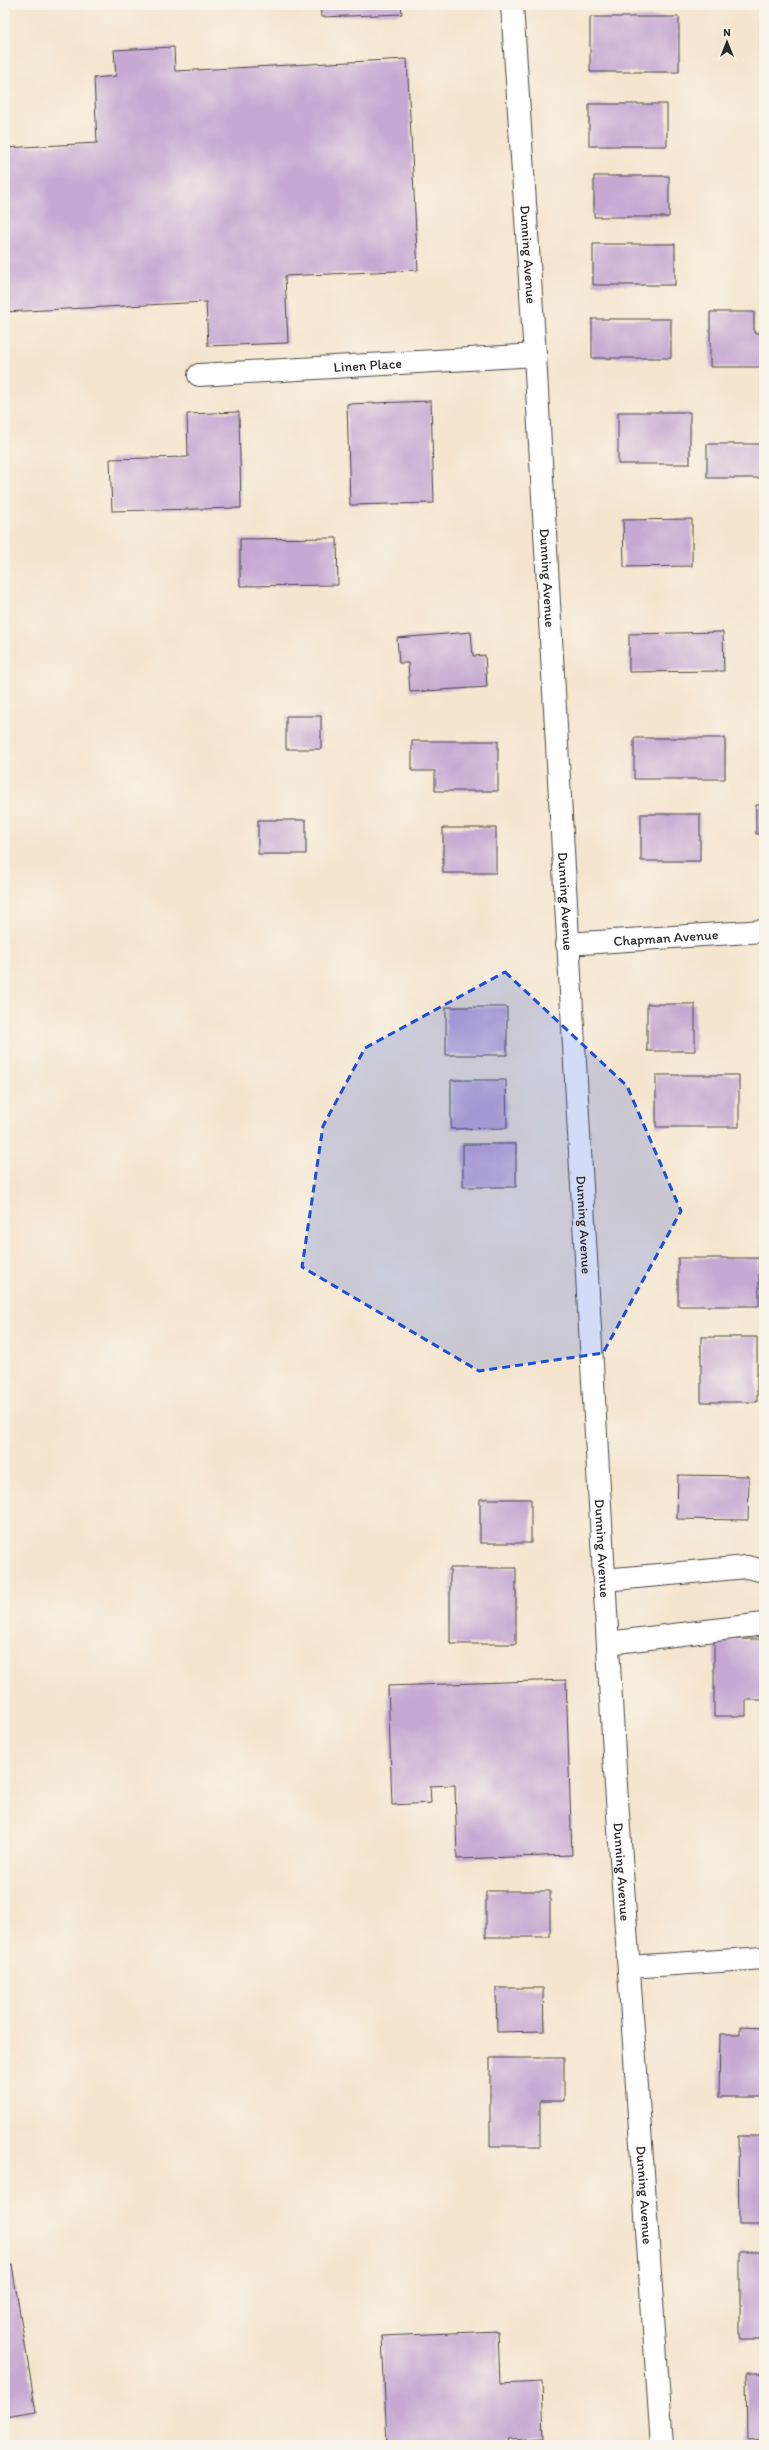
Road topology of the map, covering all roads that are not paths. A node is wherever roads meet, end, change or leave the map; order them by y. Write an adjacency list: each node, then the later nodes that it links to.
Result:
1 (512, 5): 2 (street, Dunning Avenue)
2 (535, 355): 3 (street, Linen Place); 5 (street, Dunning Avenue)
3 (199, 375)
4 (764, 931): 5 (street, Chapman Avenue)
5 (567, 944): 7 (street, Dunning Avenue)
6 (764, 1571): 7 (street)
7 (604, 1580): 9 (street, Dunning Avenue)
8 (764, 1624): 9 (street)
9 (608, 1642): 11 (street, Dunning Avenue)
10 (764, 1958): 11 (street)
11 (629, 1967): 12 (street, Dunning Avenue)
12 (662, 2445)

